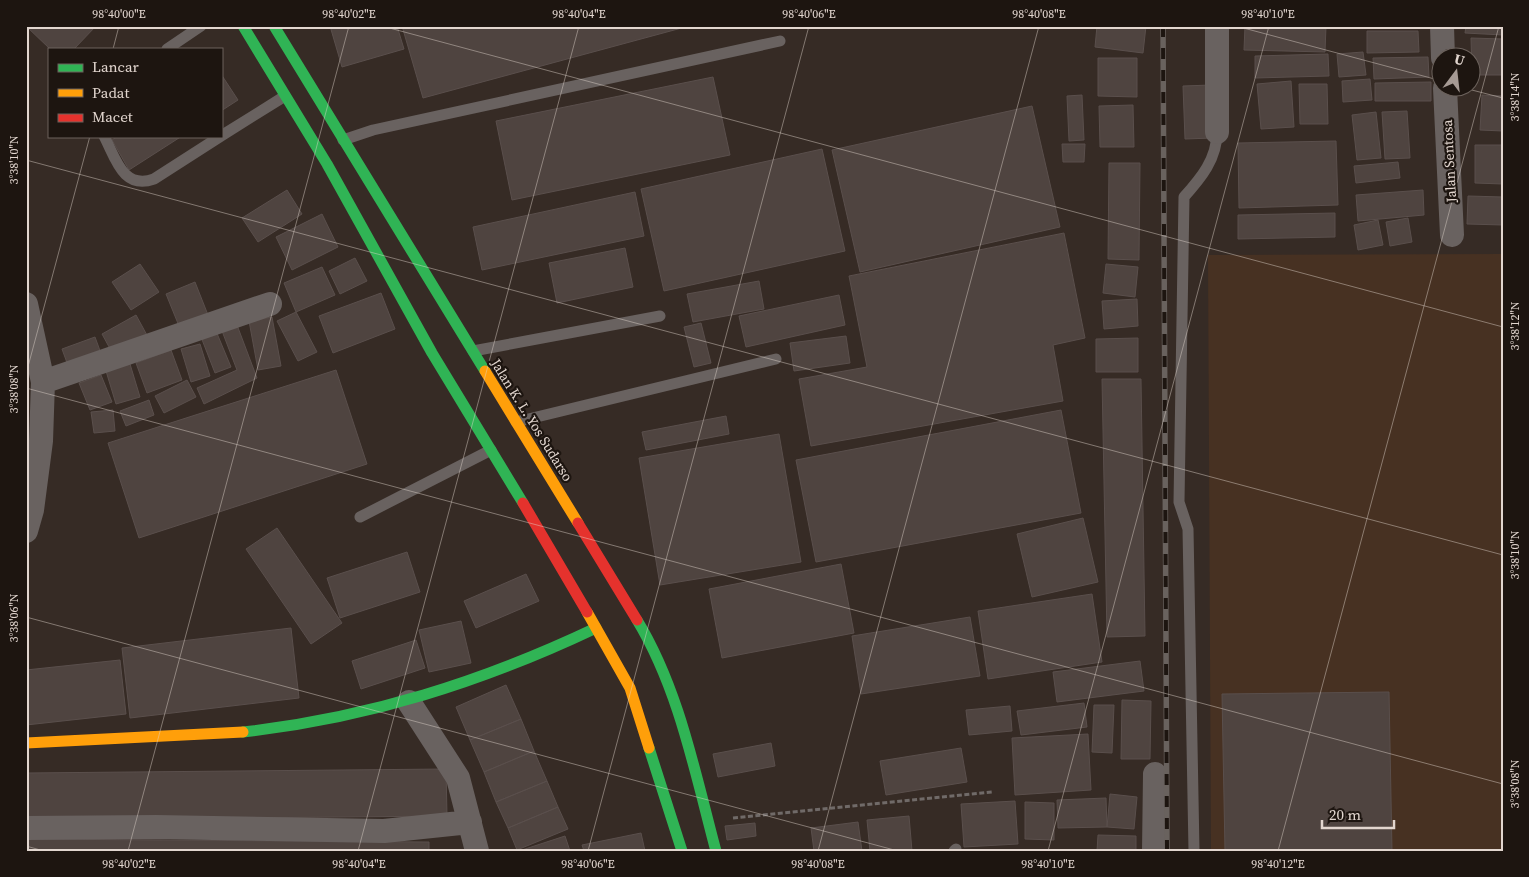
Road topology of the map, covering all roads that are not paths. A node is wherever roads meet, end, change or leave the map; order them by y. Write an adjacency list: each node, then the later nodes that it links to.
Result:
1 (201, 26): 7 (lane)
2 (243, 26): 9 (main road, Jalan K. L. Yos Sudarso)
3 (274, 26): 9 (main road, Jalan K. L. Yos Sudarso)
4 (1217, 26): 11 (street)
5 (1442, 26): 8 (street)
6 (780, 41): 15 (lane)
7 (169, 48)
8 (1443, 48)
9 (298, 91): 12 (lane); 15 (main road, Jalan K. L. Yos Sudarso); 24 (main road, Jalan K. L. Yos Sudarso)
10 (1445, 98): 16 (street, Jalan Sentosa)
11 (1217, 132): 37 (lane)
12 (222, 135)
13 (105, 138): 14 (lane)
14 (218, 138)
15 (343, 140): 20 (main road, Jalan K. L. Yos Sudarso)
16 (1452, 235)
17 (26, 304): 22 (street)
18 (270, 304): 22 (street)
19 (660, 316): 20 (lane)
20 (472, 351): 23 (main road, Jalan K. L. Yos Sudarso)
21 (776, 359): 23 (lane)
22 (43, 382): 26 (street)
23 (516, 422): 35 (main road, Jalan K. L. Yos Sudarso)
24 (491, 450): 25 (lane); 27 (main road, Jalan K. L. Yos Sudarso)
25 (360, 517)
26 (26, 531)
27 (596, 628): 28 (main road); 34 (main road, Jalan K. L. Yos Sudarso)
28 (409, 702): 29 (main road); 31 (street)
29 (26, 743)
30 (1155, 774): 36 (street)
31 (470, 822): 32 (street); 33 (street)
32 (26, 828)
33 (477, 851)
34 (682, 851)
35 (716, 851)
36 (1154, 851)
37 (1194, 851)

